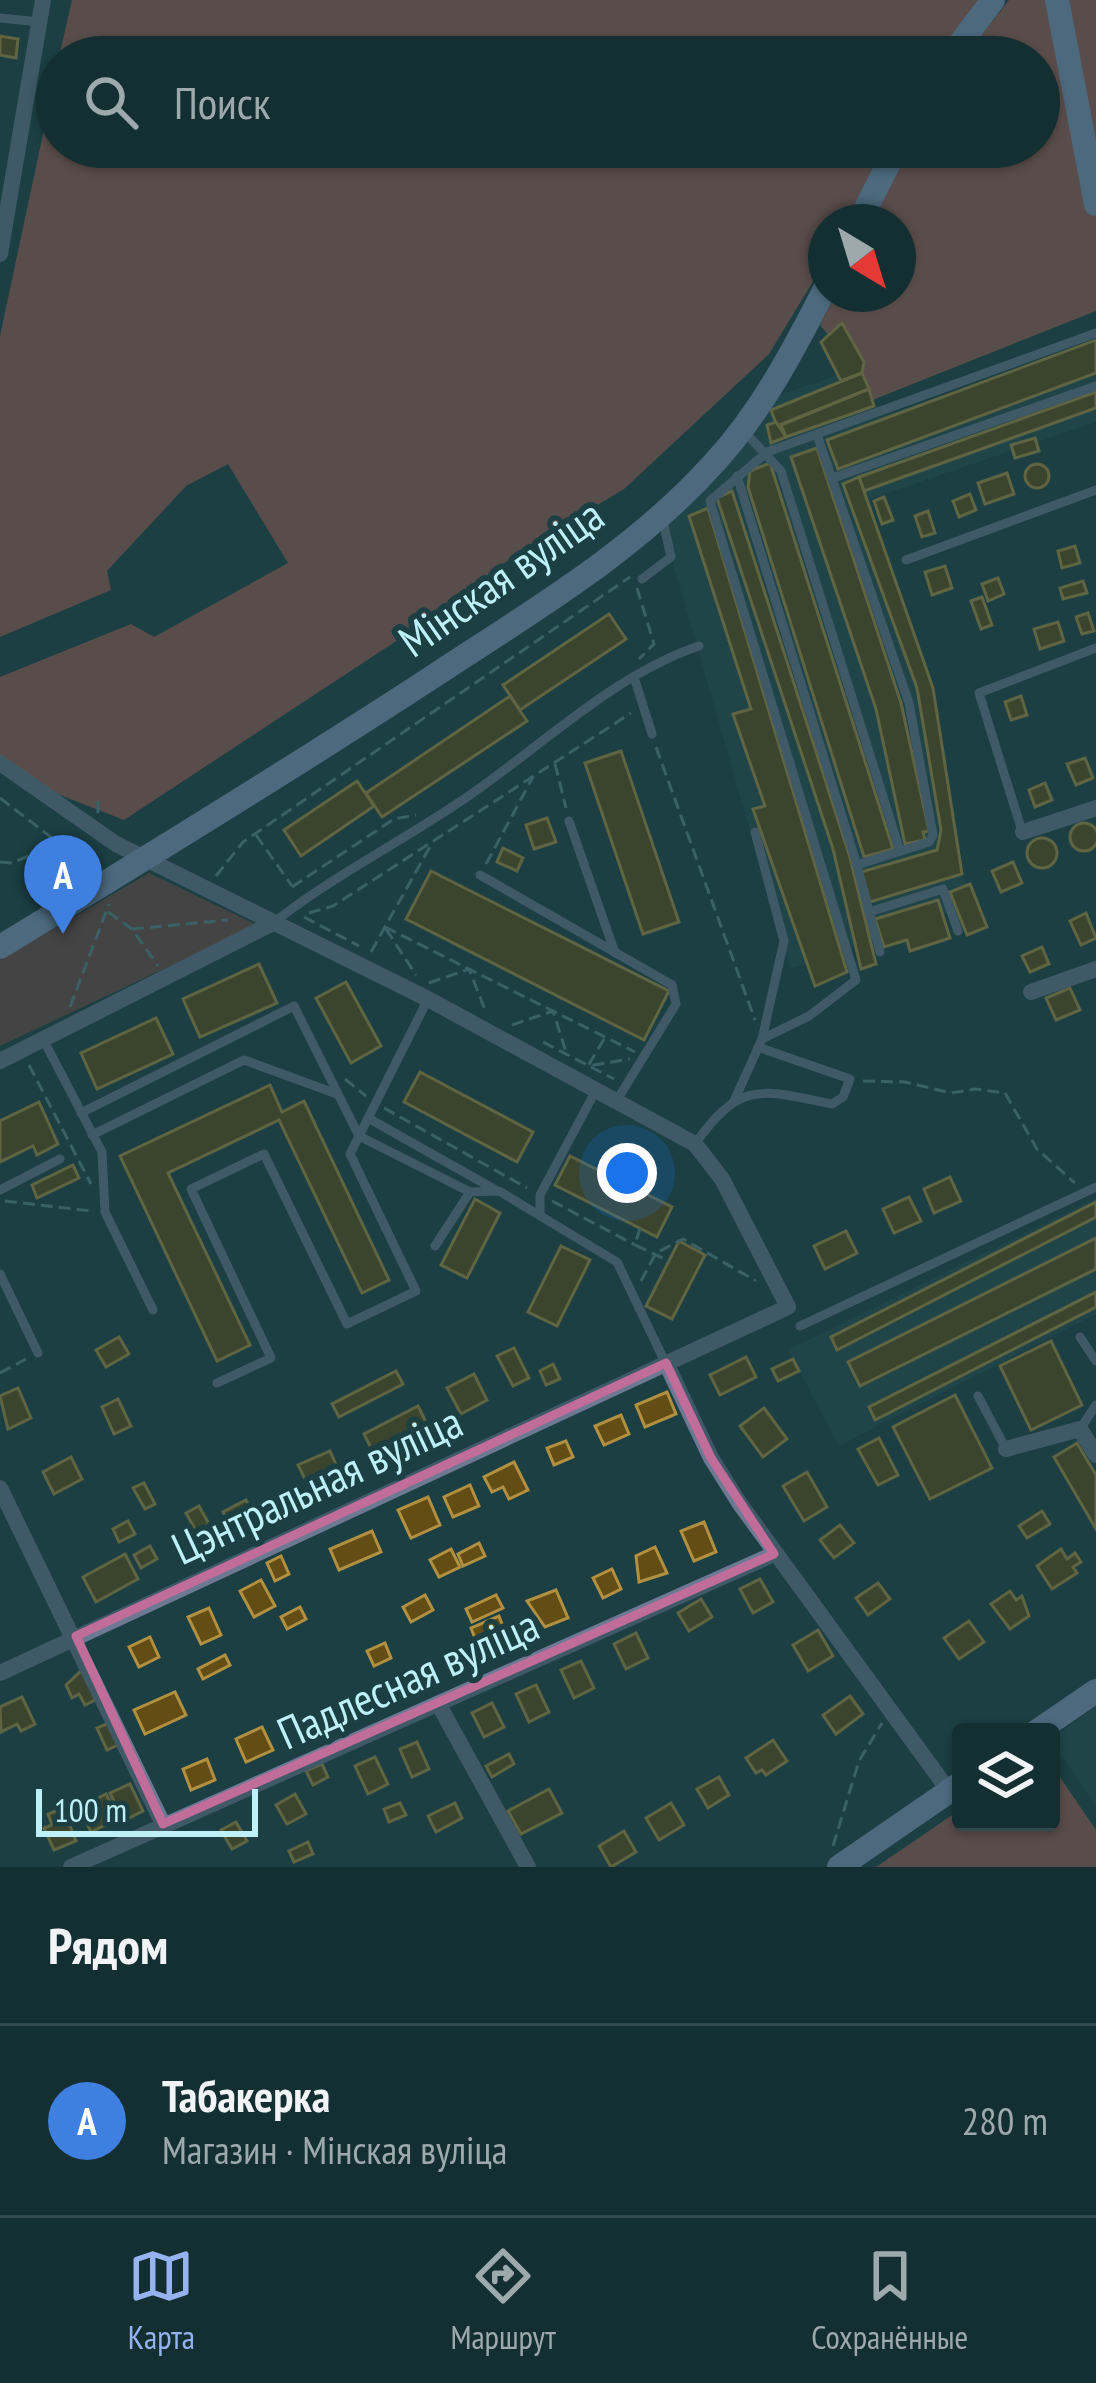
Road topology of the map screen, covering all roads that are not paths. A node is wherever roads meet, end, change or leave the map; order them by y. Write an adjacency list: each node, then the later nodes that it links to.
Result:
1 (44, 0): 5 (street)
2 (992, 0): 7 (main road)
3 (1058, 0): 12 (main road)
4 (0, 18): 5 (lane)
5 (40, 22): 6 (street)
6 (37, 36)
7 (965, 36)
8 (36, 42): 10 (street)
9 (886, 168): 11 (main road)
10 (4, 200): 13 (street)
11 (868, 204)
12 (1096, 204)
13 (0, 254)
14 (813, 312): 17 (main road, Мінская вуліца)
15 (1096, 333): 18 (lane)
16 (1096, 386): 21 (lane)
17 (742, 429): 19 (lane); 23 (main road, Мінская вуліца)
18 (817, 435): 19 (lane); 21 (lane)
19 (766, 452): 20 (lane); 35 (lane)
20 (737, 476): 37 (lane); 49 (lane)
21 (833, 478): 35 (lane)
22 (1096, 490): 24 (lane)
23 (662, 516): 25 (lane); 36 (main road, Мінская вуліца)
24 (906, 560)
25 (642, 579)
26 (699, 646): 28 (lane)
27 (1096, 648): 34 (lane)
28 (634, 677): 29 (lane); 40 (lane)
29 (652, 734)
30 (0, 763): 36 (street)
31 (1096, 808): 34 (street)
32 (569, 821): 43 (lane)
33 (755, 832): 49 (lane)
34 (1023, 832)
35 (900, 851): 37 (lane)
36 (146, 859): 40 (street); 42 (main road, Мінская вуліца)
37 (857, 865): 39 (lane)
38 (480, 875): 43 (lane)
39 (869, 912): 41 (lane); 44 (lane)
40 (273, 923): 46 (street); 48 (street)
41 (958, 931)
42 (0, 946)
43 (615, 952): 53 (lane)
44 (880, 952)
45 (1096, 969): 47 (street)
46 (429, 991): 51 (street); 56 (lane)
47 (1031, 992)
48 (43, 1040): 50 (street); 55 (lane)
49 (760, 1043): 54 (lane); 54 (lane)
50 (7, 1057)
51 (597, 1089): 53 (street); 65 (lane)
52 (338, 1094): 55 (lane); 57 (lane); 58 (lane)
53 (617, 1100): 59 (street)
54 (734, 1101): 59 (lane)
55 (81, 1113): 57 (lane)
56 (368, 1118): 58 (lane); 63 (lane)
57 (92, 1135): 68 (lane)
58 (359, 1136): 64 (lane); 74 (lane)
59 (695, 1144): 73 (street, Цэнтральная вуліца)
60 (60, 1159): 62 (lane)
61 (1092, 1189): 69 (lane)
62 (0, 1190)
63 (499, 1191): 64 (lane); 65 (lane)
64 (470, 1192): 66 (lane)
65 (540, 1215): 73 (lane)
66 (435, 1246)
67 (0, 1274): 71 (lane)
68 (153, 1310)
69 (800, 1326)
70 (1080, 1337): 72 (lane)
71 (38, 1353)
72 (1096, 1361)
73 (666, 1363): 81 (street); 82 (street, Цэнтральная вуліца)
74 (217, 1384)
75 (978, 1396): 78 (lane)
76 (1096, 1405): 77 (lane)
77 (1080, 1429): 78 (street); 79 (street)
78 (1006, 1449)
79 (1096, 1455)
80 (0, 1488): 82 (street)
81 (774, 1553): 85 (street, Падлесная вуліца); 87 (street)
82 (76, 1636): 83 (street, Цэнтральная вуліца); 89 (street)
83 (0, 1673)
84 (1096, 1691): 86 (main road)
85 (440, 1707): 89 (street, Падлесная вуліца); 92 (street)
86 (1049, 1723)
87 (952, 1783)
88 (952, 1789): 90 (main road)
89 (163, 1824): 91 (street, Падлесная вуліца)
90 (836, 1856)
91 (71, 1867)
92 (528, 1867)

